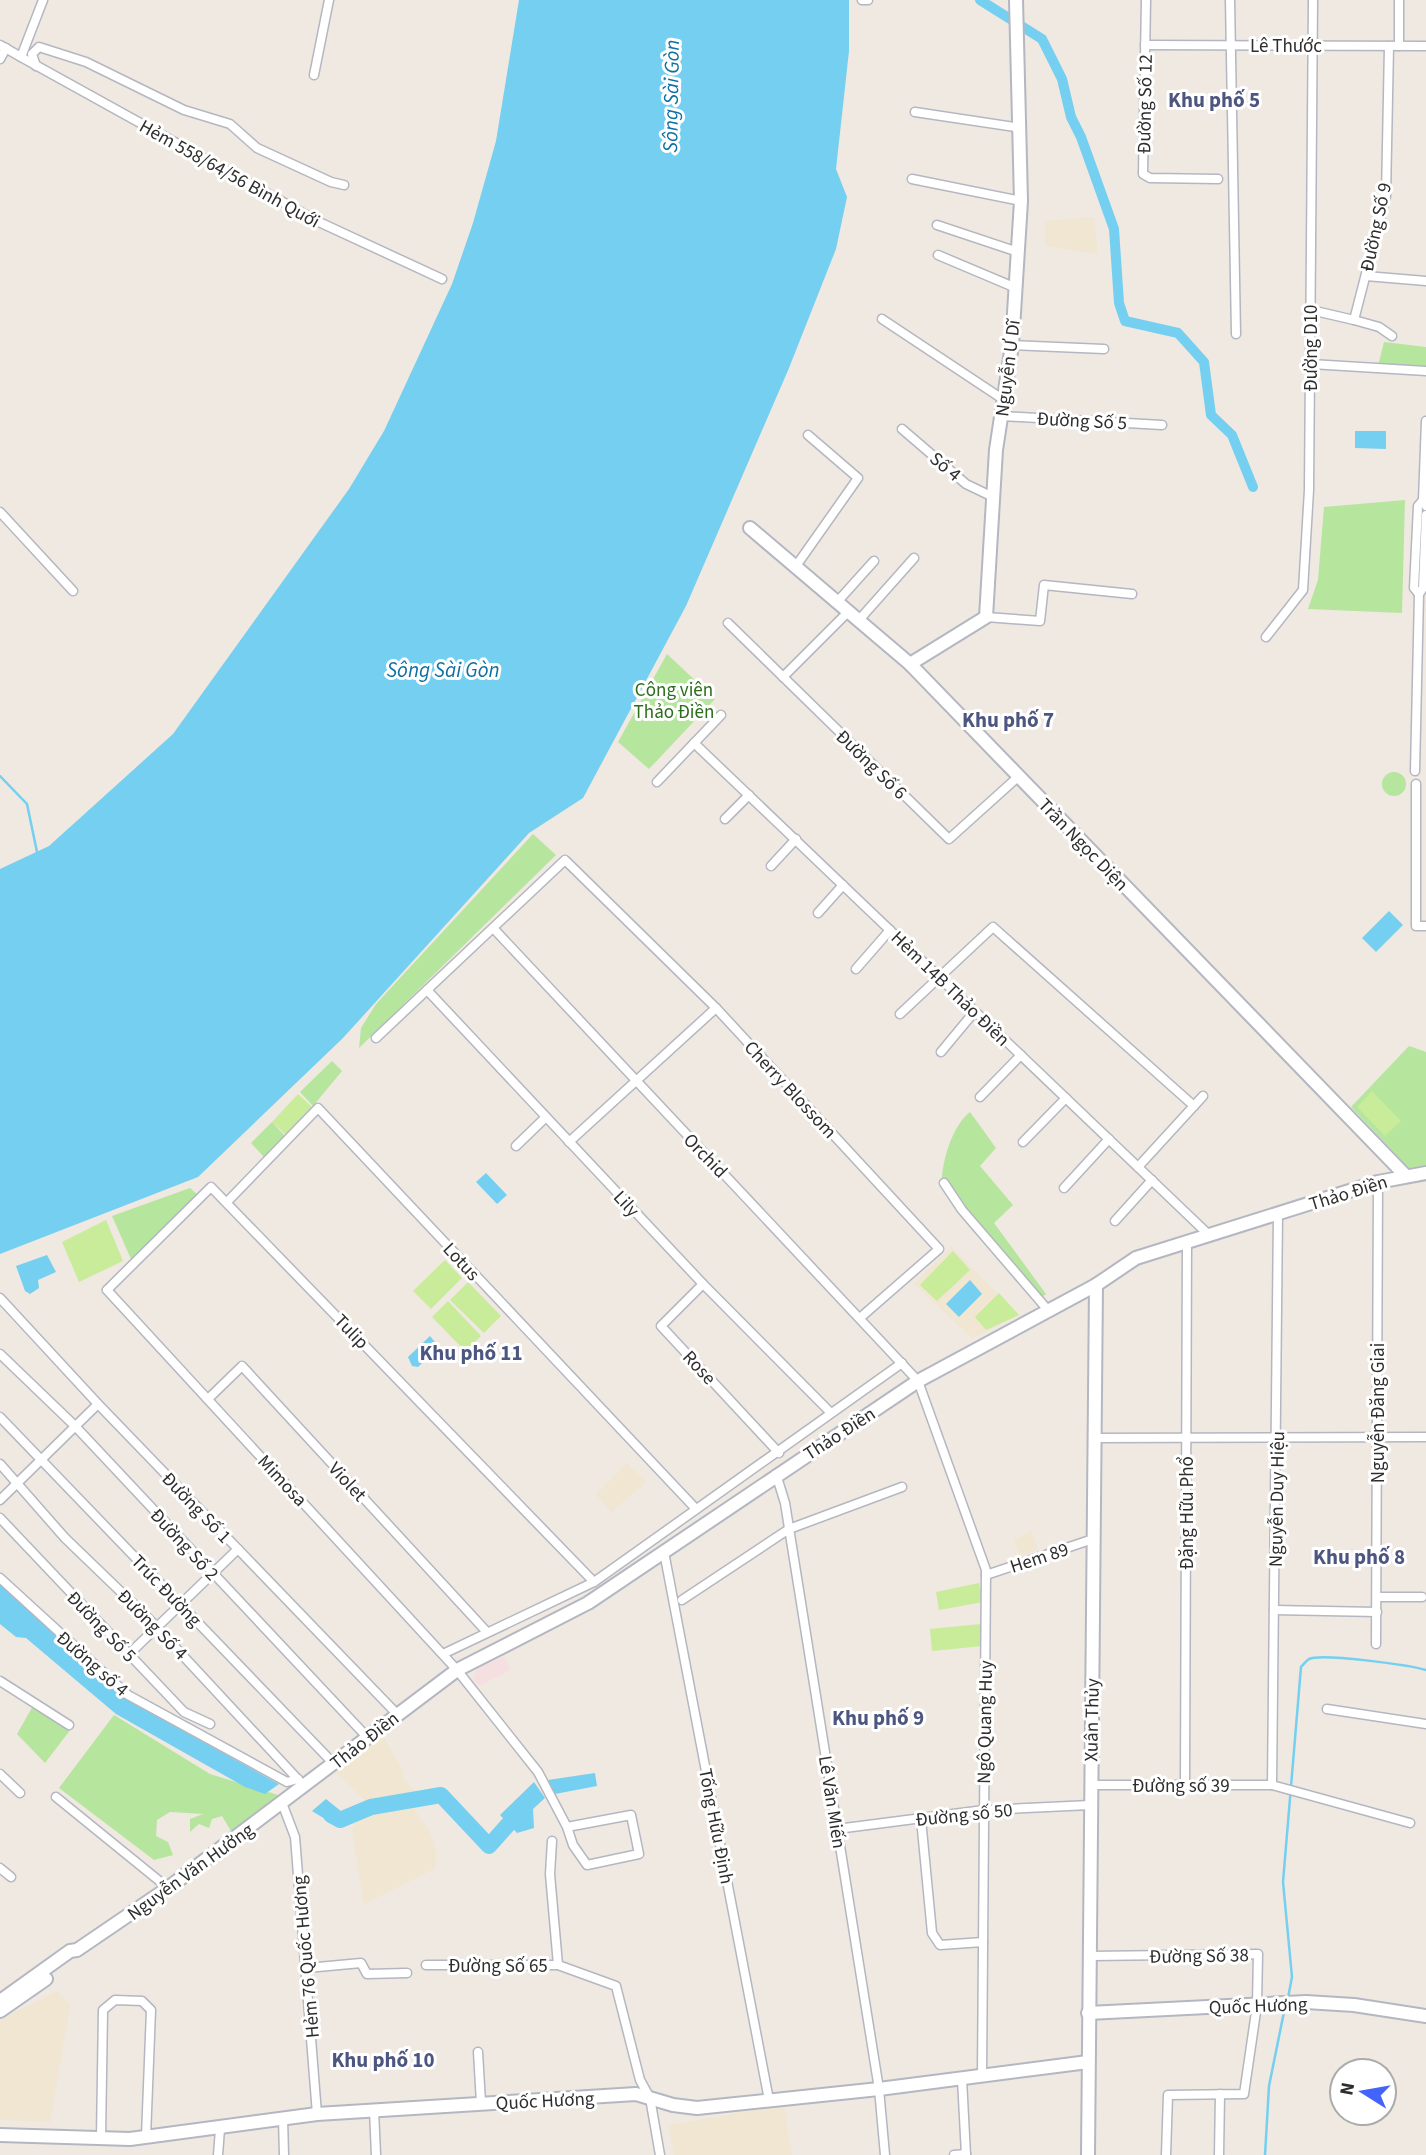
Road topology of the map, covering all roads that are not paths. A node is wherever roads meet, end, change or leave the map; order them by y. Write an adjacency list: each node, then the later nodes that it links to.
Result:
1 (43, 0): 16 (street)
2 (329, 0): 19 (street)
3 (867, 0): 9 (street)
4 (1015, 0): 21 (street, Nguyễn Ư Dĩ)
5 (1146, 0): 10 (street, Đường Số 12)
6 (1230, 0): 11 (street)
7 (1313, 0): 13 (street, Đường D10)
8 (1399, 0): 14 (street, Đường Số 9)
9 (862, 1)
10 (1145, 45): 11 (street, Lê Thước); 23 (street, Đường Số 12)
11 (1230, 45): 13 (street, Lê Thước); 36 (street)
12 (3, 46): 16 (street, Hẻm 558/64/56 Bình Quới); 17 (street)
13 (1312, 46): 14 (street, Lê Thước); 33 (street, Đường D10)
14 (1394, 46): 15 (street, Lê Thước); 29 (street, Đường Số 9)
15 (1426, 46)
16 (22, 57): 18 (street, Hẻm 558/64/56 Bình Quới)
17 (0, 59)
18 (36, 66): 24 (street); 30 (street, Hẻm 558/64/56 Bình Quới)
19 (314, 75)
20 (915, 112): 21 (street)
21 (1021, 128): 25 (street, Nguyễn Ư Dĩ)
22 (912, 179): 25 (street)
23 (1218, 179)
24 (344, 185)
25 (1021, 201): 27 (street, Nguyễn Ư Dĩ)
26 (937, 225): 27 (street)
27 (1018, 251): 32 (street, Nguyễn Ư Dĩ)
28 (939, 255): 32 (street)
29 (1366, 276): 31 (street); 35 (street, Đường Số 9)
30 (442, 279)
31 (1426, 281)
32 (1016, 288): 38 (street, Nguyễn Ư Dĩ)
33 (1311, 310): 35 (street); 40 (street, Đường D10)
34 (883, 319): 42 (street)
35 (1354, 320): 37 (street)
36 (1236, 334)
37 (1392, 335)
38 (1012, 345): 39 (street); 42 (street, Nguyễn Ư Dĩ)
39 (1104, 349)
40 (1311, 364): 41 (street); 64 (street, Đường D10)
41 (1426, 371)
42 (1004, 400): 43 (street, Nguyễn Ư Dĩ)
43 (1002, 416): 45 (street, Đường Số 5); 48 (street, Nguyễn Ư Dĩ)
44 (1426, 421): 49 (street)
45 (1162, 425)
46 (902, 429): 48 (street, Số 4)
47 (808, 435): 55 (street)
48 (993, 497): 61 (street, Nguyễn Ư Dĩ)
49 (1425, 503): 58 (street)
50 (0, 512): 56 (street)
51 (1426, 515): 58 (street)
52 (750, 528): 55 (street, Trần Ngọc Diện)
53 (914, 558): 62 (street)
54 (874, 561): 59 (street)
55 (796, 566): 59 (street, Trần Ngọc Diện)
56 (74, 590)
57 (1132, 594): 61 (street)
58 (1419, 594): 69 (street)
59 (838, 601): 60 (street, Trần Ngọc Diện)
60 (849, 611): 62 (street, Trần Ngọc Diện); 66 (street)
61 (986, 617): 65 (street)
62 (859, 620): 65 (street, Trần Ngọc Diện)
63 (728, 623): 66 (street, Đường Số 6)
64 (1266, 637)
65 (910, 664): 70 (street, Trần Ngọc Diện)
66 (783, 677): 70 (street, Đường Số 6)
67 (720, 715): 68 (street)
68 (694, 743): 71 (street); 73 (street, Hẻm 14B Thảo Điền)
69 (1415, 771)
70 (1019, 776): 103 (street, Trần Ngọc Diện)
71 (657, 782)
72 (1416, 783): 79 (street)
73 (749, 795): 74 (street); 75 (street, Hẻm 14B Thảo Điền)
74 (725, 819)
75 (796, 839): 76 (street); 77 (street, Hẻm 14B Thảo Điền)
76 (771, 866)
77 (843, 885): 78 (street); 81 (street, Hẻm 14B Thảo Điền)
78 (818, 913)
79 (1426, 926)
80 (494, 929): 84 (street); 85 (street, Cherry Blossom); 91 (street, Orchid)
81 (890, 930): 82 (street); 83 (street, Hẻm 14B Thảo Điền)
82 (856, 968)
83 (939, 977): 86 (street, Hẻm 14B Thảo Điền); 87 (street); 95 (street)
84 (427, 990): 88 (street); 96 (street, Lily)
85 (716, 1007): 91 (street); 117 (street, Cherry Blossom)
86 (975, 1011): 89 (street); 90 (street, Hẻm 14B Thảo Điền)
87 (900, 1014)
88 (376, 1038)
89 (940, 1052)
90 (1021, 1055): 93 (street); 94 (street, Hẻm 14B Thảo Điền)
91 (636, 1081): 98 (street); 117 (street, Orchid)
92 (1203, 1096): 95 (street)
93 (980, 1097)
94 (1066, 1098): 97 (street, Hẻm 14B Thảo Điền); 99 (street)
95 (1194, 1106): 101 (street)
96 (546, 1117): 98 (street, Lily); 100 (street)
97 (1109, 1139): 101 (street, Hẻm 14B Thảo Điền); 107 (street)
98 (569, 1142): 113 (street, Lily)
99 (1023, 1142)
100 (516, 1146)
101 (1138, 1167): 104 (street, Hẻm 14B Thảo Điền)
102 (1426, 1173): 103 (street, Thảo Điền)
103 (1405, 1175): 105 (street, Thảo Điền)
104 (1152, 1180): 110 (street); 111 (street, Hẻm 14B Thảo Điền)
105 (1378, 1182): 109 (street, Thảo Điền); 130 (street, Nguyễn Đăng Giai)
106 (944, 1183): 116 (street)
107 (1064, 1188)
108 (227, 1202): 121 (street, Mimosa); 138 (street, Lotus); 147 (street, Tulip)
109 (1278, 1213): 111 (street, Thảo Điền); 129 (street, Nguyễn Duy Hiệu)
110 (1115, 1222)
111 (1208, 1234): 112 (street, Thảo Điền)
112 (1186, 1241): 114 (street, Thảo Điền); 128 (street, Đặng Hữu Phổ)
113 (703, 1284): 123 (street, Lily); 131 (street, Rose)
114 (1096, 1285): 116 (street, Thảo Điền); 127 (street, Xuân Thủy)
115 (0, 1298): 122 (street, Đường Số 1)
116 (1047, 1309): 120 (street, Thảo Điền)
117 (861, 1317): 119 (street, Orchid)
118 (0, 1354): 125 (street, Đường Số 2)
119 (902, 1363): 120 (street, Orchid); 123 (street)
120 (918, 1381): 134 (street, Thảo Điền); 145 (street, Ngô Quang Huy)
121 (208, 1399): 155 (street, Violet); 157 (street, Mimosa)
122 (98, 1404): 125 (street); 142 (street, Đường Số 1)
123 (831, 1413): 131 (street)
124 (0, 1417): 132 (street, Trúc Đường)
125 (75, 1426): 132 (street); 144 (street, Đường Số 2)
126 (1426, 1437): 130 (street)
127 (1094, 1438): 128 (street); 141 (street, Xuân Thủy)
128 (1186, 1438): 129 (street); 171 (street, Đặng Hữu Phổ)
129 (1276, 1438): 130 (street); 152 (street, Nguyễn Duy Hiệu)
130 (1377, 1438): 148 (street, Nguyễn Đăng Giai)
131 (779, 1453): 138 (street)
132 (41, 1459): 135 (street); 151 (street, Trúc Đường)
133 (0, 1464): 135 (street, Đường Số 4)
134 (776, 1474): 140 (street, Lê Văn Miến); 143 (street, Thảo Điền)
135 (17, 1482): 137 (street); 154 (street, Đường Số 4)
136 (902, 1487): 140 (street)
137 (0, 1500)
138 (696, 1510): 147 (street)
139 (0, 1518): 158 (street, Đường Số 5)
140 (789, 1529): 150 (street); 181 (street, Lê Văn Miến)
141 (1093, 1539): 145 (street, Hem 89); 170 (street, Xuân Thủy)
142 (238, 1549): 144 (street); 162 (street, Đường Số 1)
143 (664, 1552): 159 (street, Thảo Điền); 205 (street, Tống Hữu Định)
144 (213, 1573): 151 (street); 166 (street, Đường Số 2)
145 (986, 1574): 177 (street, Ngô Quang Huy)
146 (0, 1578): 169 (street, Đường số 4)
147 (594, 1582): 155 (street)
148 (1377, 1597): 149 (street); 153 (street, Nguyễn Đăng Giai)
149 (1422, 1597)
150 (682, 1600)
151 (180, 1604): 154 (street); 167 (street, Trúc Đường)
152 (1274, 1610): 153 (street); 172 (street, Nguyễn Duy Hiệu)
153 (1377, 1612): 156 (street, Nguyễn Đăng Giai)
154 (157, 1627): 158 (street); 169 (street, Đường Số 4)
155 (486, 1631): 157 (street)
156 (1377, 1644)
157 (443, 1654): 159 (street, Mimosa)
158 (128, 1655): 163 (street, Đường Số 5)
159 (457, 1670): 162 (street, Thảo Điền); 180 (street, Mimosa)
160 (0, 1681): 165 (street)
161 (1327, 1709): 164 (street)
162 (397, 1714): 166 (street, Thảo Điền)
163 (210, 1724)
164 (1426, 1724)
165 (69, 1725)
166 (367, 1737): 167 (street, Thảo Điền)
167 (333, 1763): 169 (street, Thảo Điền)
168 (0, 1774): 173 (street)
169 (301, 1785): 175 (street, Nguyễn Văn Hưởng)
170 (1091, 1785): 171 (street, Đường số 39); 176 (street, Xuân Thủy)
171 (1185, 1785): 172 (street, Đường số 39)
172 (1276, 1787): 179 (street, Đường số 39)
173 (20, 1793)
174 (56, 1797): 185 (street)
175 (282, 1803): 185 (street, Nguyễn Văn Hưởng); 191 (street, Hẻm 76 Quốc Hương)
176 (1090, 1805): 177 (street, Đường số 50); 188 (street, Xuân Thủy)
177 (984, 1810): 178 (street, Đường số 50); 186 (street, Ngô Quang Huy)
178 (921, 1819): 181 (street, Đường số 50); 186 (street)
179 (1410, 1823)
180 (567, 1827): 180 (street, Mimosa)
181 (837, 1829): 202 (street, Lê Văn Miến)
182 (552, 1841): 190 (street)
183 (0, 1868): 184 (street)
184 (11, 1877)
185 (168, 1888): 187 (street, Nguyễn Văn Hưởng)
186 (983, 1941): 200 (street, Ngô Quang Huy)
187 (78, 1950): 193 (street, Nguyễn Văn Hưởng); 195 (street, Nguyễn Văn Hưởng)
188 (1089, 1956): 194 (street, Đường Số 38); 196 (street, Xuân Thủy)
189 (426, 1965): 190 (street, Đường Số 65)
190 (558, 1965): 204 (street, Đường Số 65)
191 (307, 1968): 192 (street); 208 (street, Hẻm 76 Quốc Hương)
192 (407, 1973)
193 (0, 2001)
194 (1257, 2005): 196 (street, Quốc Hương); 197 (street, Quốc Hương); 203 (street)
195 (0, 2011)
196 (1088, 2013): 199 (street, Xuân Thủy)
197 (1426, 2017)
198 (478, 2052): 206 (street)
199 (1088, 2062): 200 (street, Quốc Hương); 221 (street, Xuân Thủy)
200 (982, 2075): 201 (street, Quốc Hương)
201 (962, 2079): 202 (street, Quốc Hương); 214 (street)
202 (879, 2089): 205 (street, Quốc Hương); 219 (street, Lê Văn Miến)
203 (1220, 2094): 222 (street); 223 (street)
204 (650, 2098): 205 (street, Quốc Hương); 206 (street, Quốc Hương); 218 (street)
205 (769, 2100)
206 (481, 2103): 207 (street, Quốc Hương)
207 (374, 2110): 208 (street, Quốc Hương); 217 (street)
208 (317, 2114): 209 (street, Quốc Hương)
209 (283, 2118): 210 (street, Quốc Hương); 216 (street)
210 (219, 2129): 212 (street, Quốc Hương); 215 (street)
211 (0, 2135): 213 (street, Quốc Hương)
212 (146, 2137): 213 (street, Quốc Hương); 213 (street)
213 (101, 2138)
214 (966, 2154): 220 (street)
215 (218, 2155)
216 (284, 2155)
217 (376, 2155)
218 (660, 2155)
219 (885, 2155)
220 (954, 2155)
221 (1088, 2155)
222 (1166, 2155)
223 (1219, 2155)

